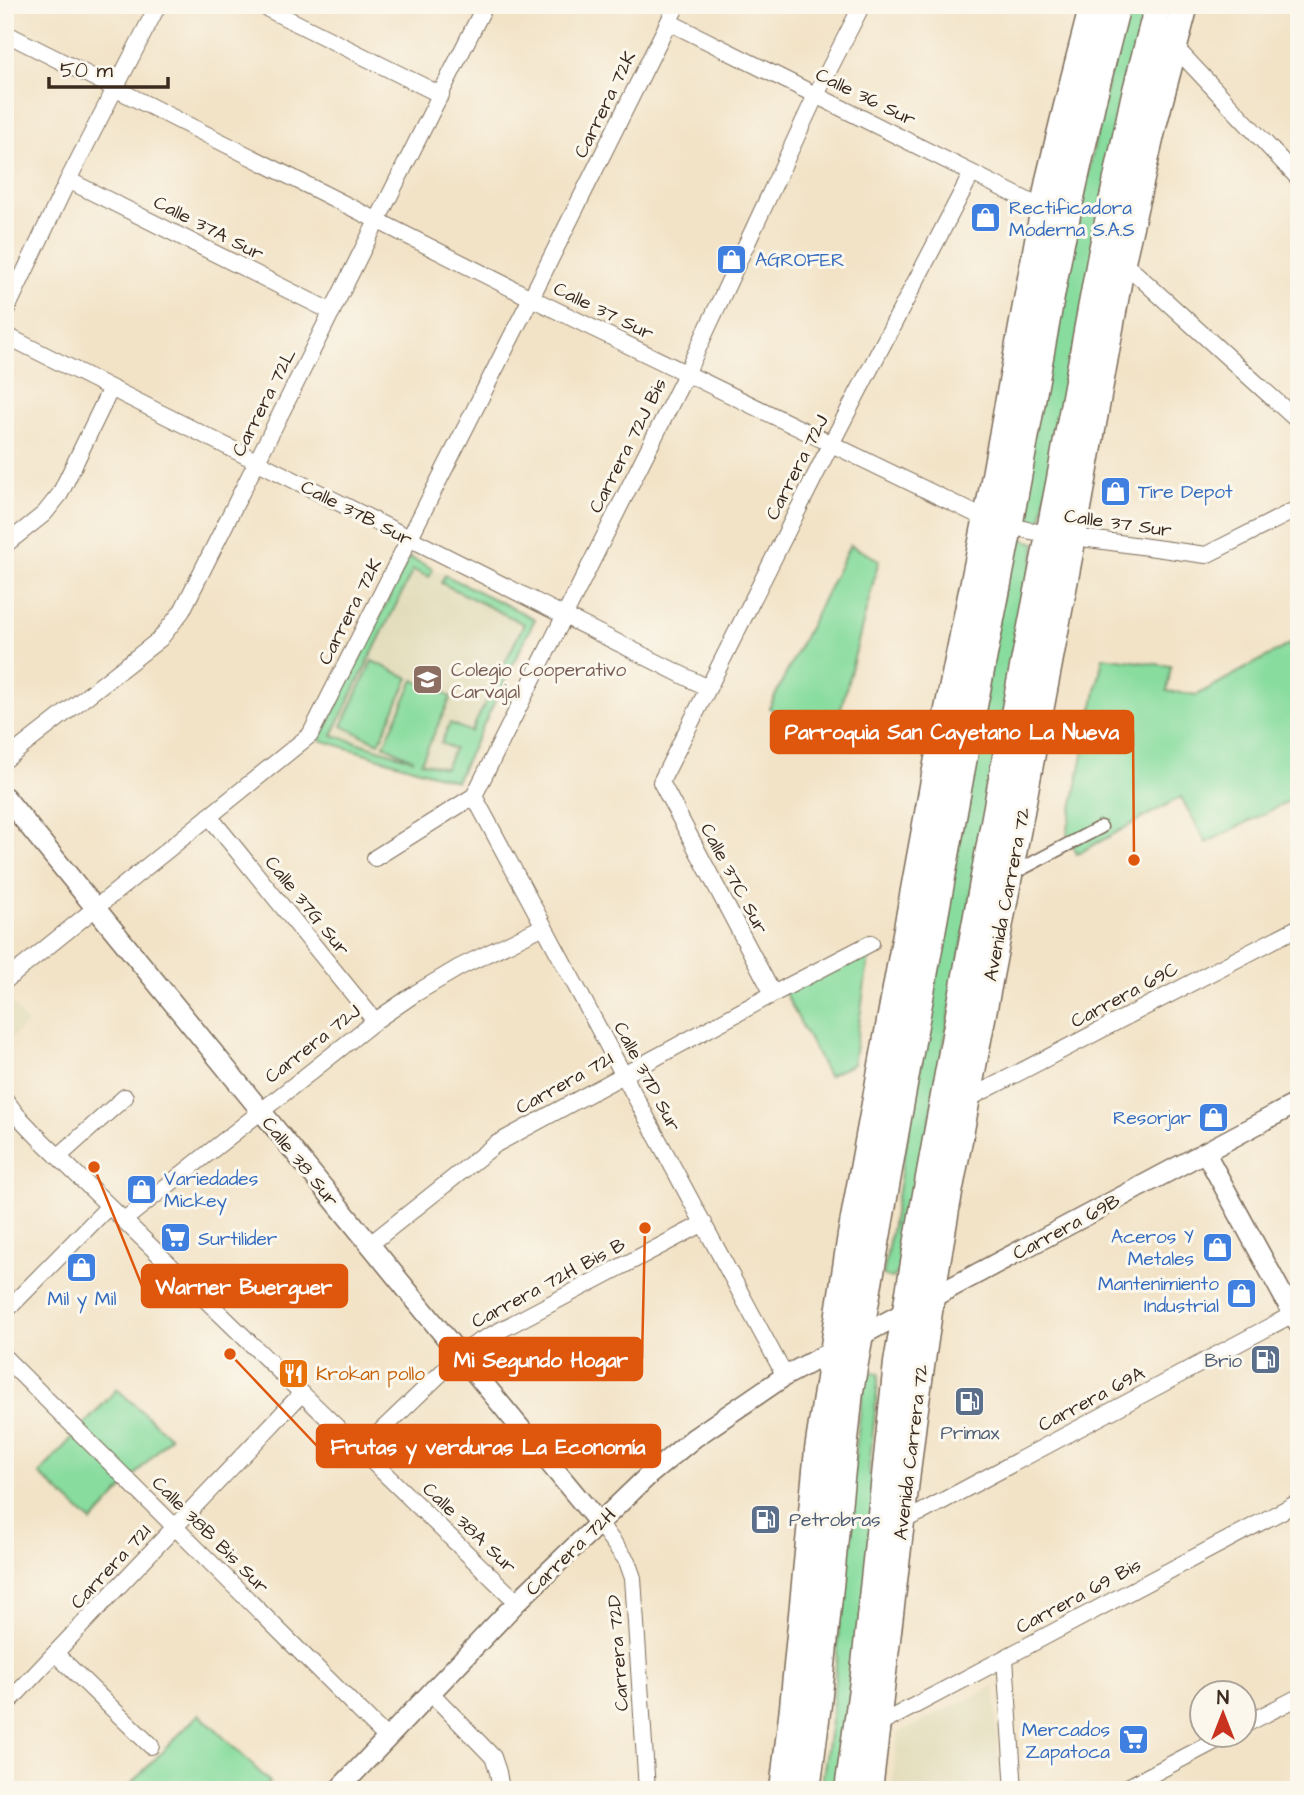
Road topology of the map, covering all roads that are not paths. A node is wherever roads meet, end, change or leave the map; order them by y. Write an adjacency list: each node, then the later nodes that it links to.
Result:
1 (159, 5): 12 (street)
2 (260, 5): 13 (street)
3 (485, 5): 13 (street, Carrera 72L)
4 (677, 5): 9 (street, Carrera 72K)
5 (862, 5): 14 (street, Carrera 72J Bis)
6 (1158, 5): 15 (highway, Avenida Carrera 72)
7 (1185, 5): 11 (highway, Avenida Carrera 72)
8 (1101, 6): 20 (highway); 33 (highway)
9 (669, 22): 14 (street, Calle 36 Sur); 23 (street, Carrera 72K)
10 (5, 33): 12 (street, Calle 37 Sur)
11 (1174, 46): 17 (street); 19 (highway, Avenida Carrera 72)
12 (116, 88): 18 (street); 21 (street, Calle 37 Sur)
13 (441, 95): 21 (street, Carrera 72L)
14 (816, 95): 16 (street, Calle 36 Sur); 27 (street, Carrera 72J Bis)
15 (1134, 98): 19 (highway); 34 (highway, Avenida Carrera 72)
16 (972, 173): 20 (street, Calle 36 Sur); 30 (street, Carrera 72J)
17 (1299, 179)
18 (68, 180): 24 (street, Calle 37A Sur); 25 (street)
19 (1137, 195): 22 (highway, Avenida Carrera 72)
20 (1044, 209): 33 (highway)
21 (377, 221): 23 (street, Calle 37 Sur); 24 (street, Carrera 72L)
22 (1122, 261): 29 (street); 34 (highway, Avenida Carrera 72)
23 (531, 298): 27 (street, Calle 37 Sur); 35 (street, Carrera 72K)
24 (332, 312): 31 (street, Carrera 72L)
25 (5, 313)
26 (5, 335): 28 (street, Calle 37B Sur)
27 (686, 374): 30 (street, Calle 37 Sur); 37 (street, Carrera 72J Bis)
28 (111, 388): 31 (street, Calle 37B Sur); 36 (street)
29 (1299, 422)
30 (831, 444): 33 (street, Calle 37 Sur); 39 (street, Carrera 72J)
31 (257, 461): 35 (street, Calle 37B Sur); 42 (street, Carrera 72L)
32 (1299, 508): 34 (street, Calle 37 Sur)
33 (998, 523): 34 (street, Calle 37 Sur); 41 (highway); 47 (highway)
34 (1061, 535): 38 (highway, Avenida Carrera 72); 40 (highway, Avenida Carrera 72)
35 (410, 538): 37 (street, Calle 37B Sur); 46 (street, Carrera 72K)
36 (5, 545)
37 (565, 616): 39 (street, Calle 37B Sur); 44 (street, Carrera 72J Bis)
38 (1047, 675): 40 (highway); 50 (highway, Avenida Carrera 72)
39 (708, 688): 43 (street, Carrera 72J)
40 (1012, 723): 71 (highway, Avenida Carrera 72)
41 (964, 757): 47 (highway); 74 (highway)
42 (5, 760)
43 (661, 782): 56 (street, Calle 37C Sur)
44 (474, 796): 49 (street); 52 (street, Calle 37D Sur)
45 (5, 797): 51 (street, Calle 38 Sur)
46 (209, 816): 51 (street, Carrera 72K); 57 (street, Calle 37G Sur)
47 (928, 816): 75 (highway)
48 (1101, 827): 50 (street)
49 (375, 858)
50 (1010, 875): 61 (highway, Avenida Carrera 72)
51 (95, 908): 55 (street, Carrera 72K); 63 (street, Calle 38 Sur)
52 (544, 926): 57 (street, Carrera 72J); 58 (street, Calle 37D Sur)
53 (1297, 932): 61 (street, Carrera 69C)
54 (870, 943): 56 (street, Carrera 72I)
55 (5, 981)
56 (773, 994): 58 (street, Carrera 72I)
57 (375, 1021): 63 (street, Carrera 72J)
58 (623, 1074): 68 (street, Calle 37D Sur); 69 (street, Carrera 72I)
59 (125, 1097): 65 (street)
60 (5, 1099): 65 (street, Calle 38A Sur)
61 (968, 1099): 70 (highway, Avenida Carrera 72)
62 (1299, 1102): 64 (street, Carrera 69B)
63 (260, 1111): 67 (street, Carrera 72J); 69 (street, Calle 38 Sur)
64 (1205, 1152): 70 (street, Carrera 69B); 73 (street)
65 (58, 1157): 66 (street, Calle 38A Sur)
66 (109, 1206): 67 (street, Calle 38A Sur); 72 (street)
67 (124, 1220): 79 (street, Calle 38A Sur)
68 (704, 1223): 76 (street, Carrera 72H Bis B); 78 (street, Calle 37D Sur)
69 (369, 1245): 76 (street, Calle 38 Sur)
70 (931, 1298): 71 (street, Carrera 69B); 82 (highway, Avenida Carrera 72)
71 (905, 1311): 74 (street, Carrera 69B); 87 (highway, Avenida Carrera 72)
72 (5, 1312)
73 (1297, 1317): 82 (street, Carrera 69A)
74 (860, 1335): 75 (street, Carrera 69B); 102 (highway)
75 (833, 1350): 78 (street, Carrera 72H); 101 (highway)
76 (460, 1355): 80 (street, Carrera 72H Bis B); 83 (street, Calle 38 Sur)
77 (5, 1359): 84 (street, Calle 38B Bis Sur)
78 (785, 1376): 83 (street, Carrera 72H)
79 (302, 1394): 80 (street, Calle 38A Sur); 84 (street, Carrera 72I)
80 (361, 1450): 85 (street, Calle 38A Sur)
81 (1299, 1502): 89 (street, Carrera 69 Bis)
82 (901, 1521): 86 (highway, Avenida Carrera 72)
83 (599, 1523): 85 (street, Carrera 72H); 100 (street, Carrera 72D)
84 (175, 1527): 88 (street, Carrera 72I); 95 (street, Calle 38B Bis Sur)
85 (517, 1602): 90 (street, Carrera 72H)
86 (890, 1623): 87 (highway); 94 (highway, Avenida Carrera 72)
87 (866, 1651): 103 (highway, Avenida Carrera 72)
88 (55, 1654): 92 (street, Carrera 72I); 96 (street)
89 (1005, 1658): 94 (street, Carrera 69 Bis); 105 (street)
90 (431, 1693): 95 (street, Carrera 72H); 99 (street)
91 (1299, 1697): 93 (street)
92 (5, 1706)
93 (1258, 1718)
94 (878, 1725): 104 (highway, Avenida Carrera 72)
95 (387, 1738): 98 (street, Carrera 72H)
96 (151, 1746)
97 (1197, 1750): 106 (street)
98 (338, 1790)
99 (501, 1790)
100 (647, 1790)
101 (783, 1790)
102 (807, 1790)
103 (848, 1790)
104 (869, 1790)
105 (1014, 1790)
106 (1122, 1790)

